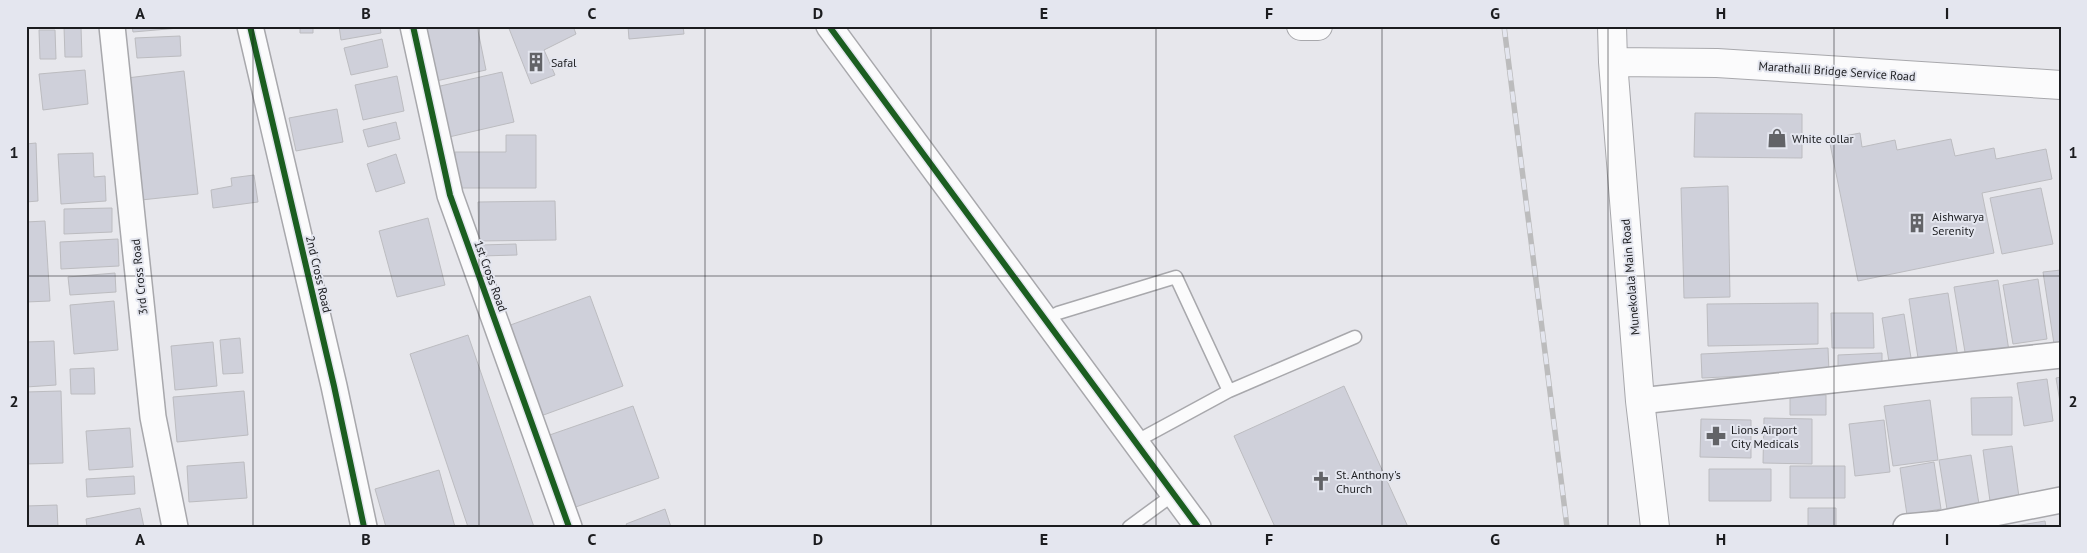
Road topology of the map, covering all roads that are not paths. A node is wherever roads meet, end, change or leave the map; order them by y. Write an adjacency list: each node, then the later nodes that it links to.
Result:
1 (112, 26): 16 (street, 3rd Cross Road)
2 (250, 26): 17 (street, 2nd Cross Road)
3 (413, 26): 18 (street, 1st Cross Road)
4 (829, 26): 8 (street)
5 (1612, 26): 6 (street, Munekolala Main Road)
6 (1613, 62): 7 (street, Marathalli Bridge Service Road); 12 (street, Munekolala Main Road)
7 (2061, 85)
8 (1045, 320): 11 (lane); 13 (street)
9 (1355, 337): 11 (lane)
10 (2061, 355): 12 (street)
11 (1229, 391): 13 (lane)
12 (1640, 401): 21 (street, Munekolala Main Road)
13 (1135, 442): 14 (street)
14 (1174, 494): 19 (lane); 20 (street)
15 (2061, 500): 22 (street)
16 (175, 527)
17 (364, 527)
18 (569, 527)
19 (1129, 527)
20 (1198, 527)
21 (1654, 527)
22 (1906, 527)

